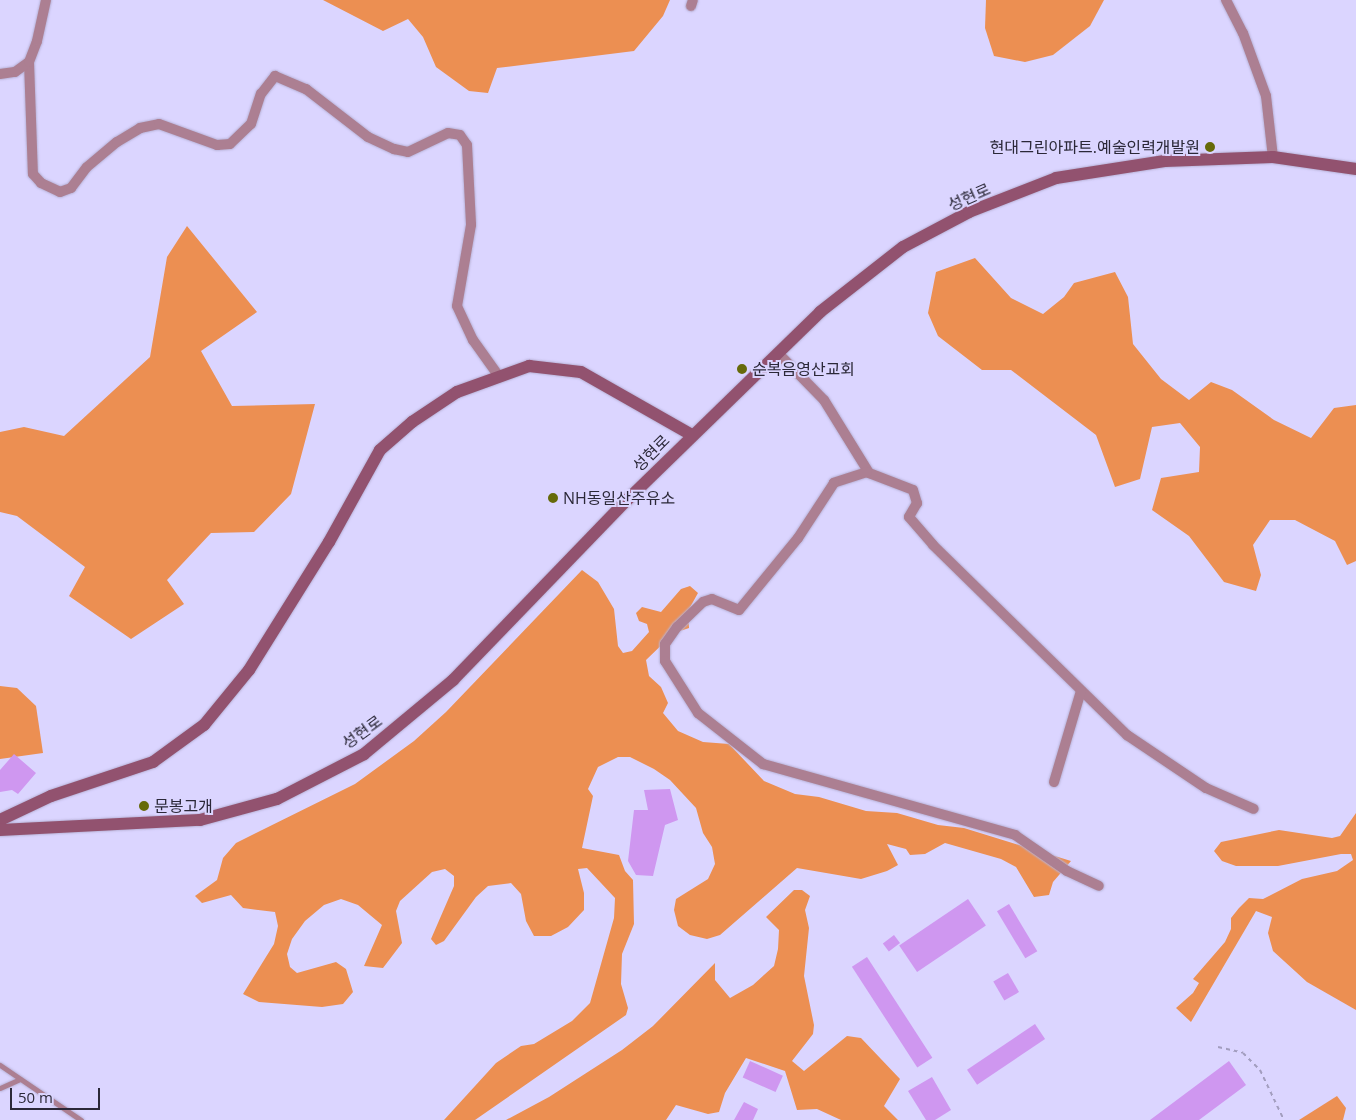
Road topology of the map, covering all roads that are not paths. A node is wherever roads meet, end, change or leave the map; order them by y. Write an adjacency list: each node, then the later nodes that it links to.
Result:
1 (46, 0): 3 (street)
2 (1226, 0): 5 (street)
3 (29, 62): 4 (street); 8 (street)
4 (0, 74)
5 (1272, 157): 6 (main road, 성현로); 7 (main road, 성현로)
6 (1356, 169)
7 (778, 353): 9 (main road, 성현로); 10 (street)
8 (498, 375): 9 (main road); 14 (main road)
9 (692, 435): 15 (main road, 성현로)
10 (867, 472): 11 (street); 16 (street)
11 (1081, 691): 12 (street); 13 (street)
12 (1054, 782)
13 (1254, 810)
14 (0, 820)
15 (0, 830)
16 (1099, 886)
17 (0, 1065): 18 (lane)
18 (20, 1079): 19 (lane); 20 (lane)
19 (0, 1088)
20 (81, 1120)

